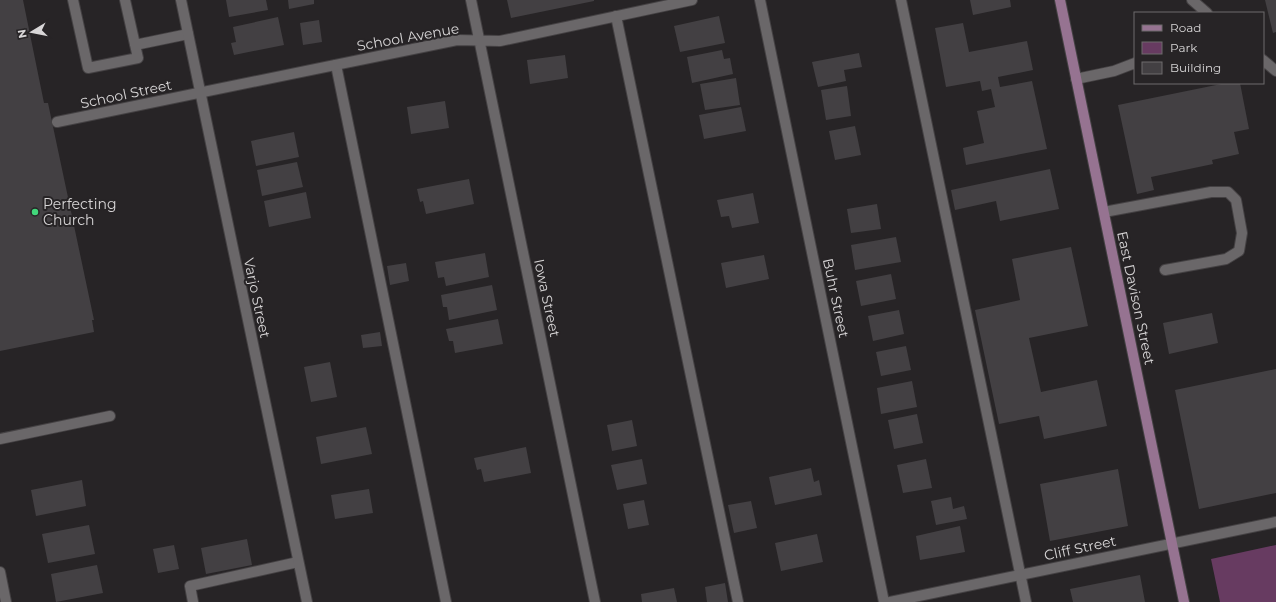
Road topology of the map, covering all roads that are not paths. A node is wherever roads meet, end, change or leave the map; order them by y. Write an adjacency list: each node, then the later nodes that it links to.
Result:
1 (73, 0): 14 (street)
2 (125, 0): 14 (street)
3 (181, 0): 12 (street, Varjo Street)
4 (471, 0): 13 (street, Iowa Street)
5 (692, 0): 11 (street, School Avenue)
6 (760, 0): 37 (street, Buhr Street)
7 (901, 0): 30 (street)
8 (1060, 0): 19 (main road, East Davison Street)
9 (1192, 0): 10 (street)
10 (1206, 12)
11 (616, 16): 13 (street, School Avenue); 36 (street)
12 (188, 34): 14 (street); 20 (street, Varjo Street)
13 (479, 41): 17 (street, School Avenue); 35 (street, Iowa Street)
14 (135, 45)
15 (1264, 61): 18 (street)
16 (1134, 64): 19 (street)
17 (336, 65): 20 (street, School Avenue); 34 (street)
18 (1276, 72)
19 (1076, 79): 22 (main road, East Davison Street)
20 (200, 93): 21 (street, School Street); 28 (street, Varjo Street)
21 (57, 122)
22 (1104, 212): 23 (street); 27 (main road, East Davison Street)
23 (1165, 270)
24 (110, 416): 25 (street)
25 (0, 438)
26 (1276, 522): 27 (street, Cliff Street)
27 (1172, 544): 30 (street, Cliff Street); 40 (main road, East Davison Street)
28 (298, 562): 32 (street); 33 (street, Varjo Street)
29 (0, 574): 31 (street)
30 (1020, 575): 38 (street, Cliff Street); 39 (street)
31 (6, 602)
32 (194, 602)
33 (307, 602)
34 (446, 602)
35 (595, 602)
36 (738, 602)
37 (884, 602)
38 (890, 602)
39 (1026, 602)
40 (1184, 602)

